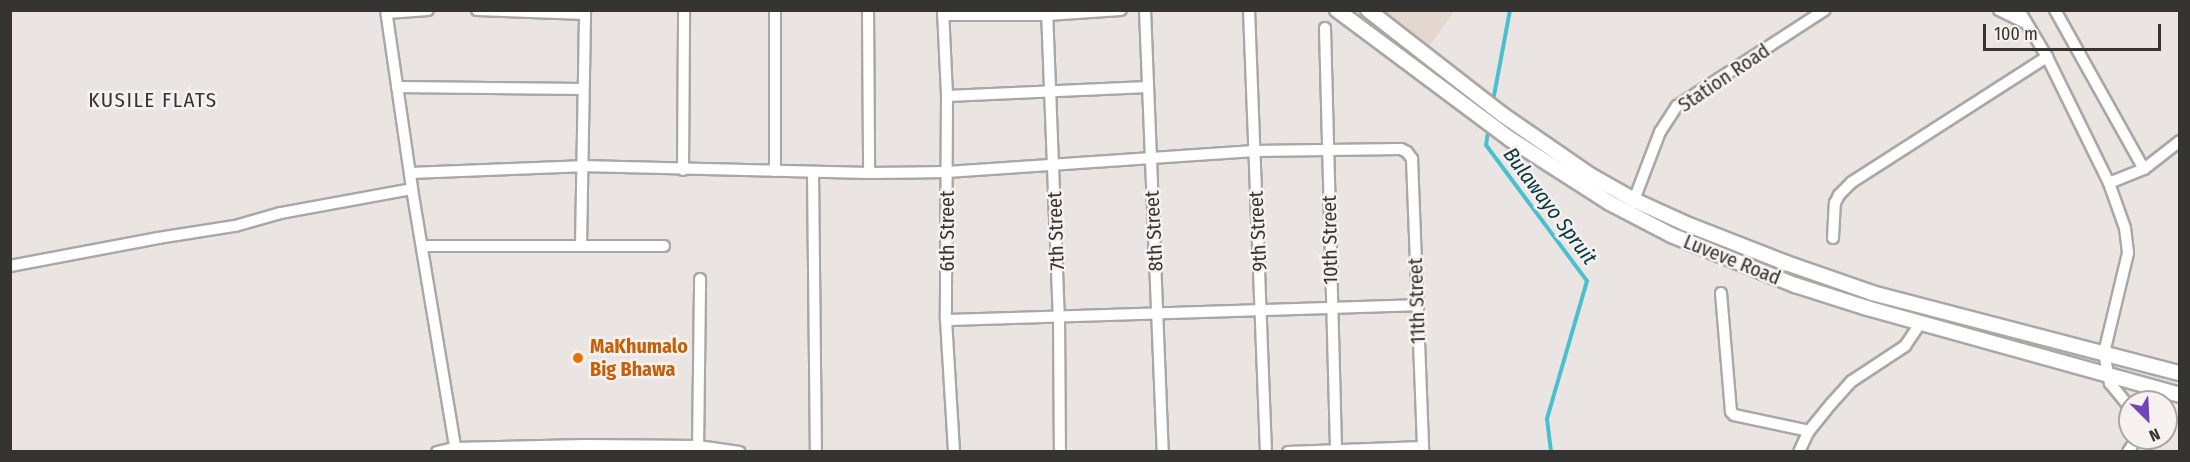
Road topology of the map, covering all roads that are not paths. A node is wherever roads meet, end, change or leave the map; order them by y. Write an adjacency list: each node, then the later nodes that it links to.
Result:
1 (428, 10): 15 (street)
2 (477, 10): 16 (street)
3 (684, 10): 34 (street)
4 (775, 10): 35 (street)
5 (868, 10): 39 (street)
6 (1121, 10): 18 (street)
7 (1145, 10): 23 (street, 8th Street)
8 (1249, 10): 29 (street, 9th Street)
9 (1337, 10): 56 (street, Luveve Road)
10 (1368, 10): 42 (street, Luveve Road)
11 (1825, 10): 42 (street, Station Road)
12 (1999, 10): 19 (street)
13 (2019, 10): 19 (street)
14 (2055, 10): 33 (street)
15 (386, 12): 22 (street)
16 (585, 12): 24 (street)
17 (943, 13): 18 (street); 26 (street, 6th Street)
18 (1047, 13): 25 (street, 7th Street)
19 (2027, 23): 21 (street)
20 (1325, 28): 28 (street, 10th Street)
21 (2047, 57): 40 (street); 43 (street)
22 (397, 87): 24 (street); 38 (street)
23 (1148, 87): 25 (street); 30 (street, 8th Street)
24 (583, 89): 31 (street)
25 (1049, 90): 26 (street); 32 (street, 7th Street)
26 (947, 96): 37 (street, 6th Street)
27 (2180, 141): 33 (street)
28 (1329, 148): 29 (street); 50 (street, 11th Street); 51 (street, 10th Street)
29 (1254, 151): 30 (street); 52 (street, 9th Street)
30 (1151, 160): 32 (street); 53 (street, 8th Street)
31 (581, 166): 34 (street); 38 (street); 45 (street)
32 (1053, 166): 37 (street); 54 (street, 7th Street)
33 (2144, 169): 40 (street)
34 (683, 170): 35 (street)
35 (775, 171): 36 (street)
36 (813, 172): 39 (street); 70 (street)
37 (947, 172): 39 (street); 55 (street, 6th Street)
38 (410, 173): 41 (street)
39 (869, 173)
40 (2109, 183): 57 (street)
41 (412, 189): 44 (street); 47 (street)
42 (1634, 200): 57 (street, Luveve Road)
43 (1833, 238)
44 (422, 246): 45 (street); 66 (street)
45 (581, 246): 46 (street)
46 (664, 246)
47 (10, 266)
48 (700, 279): 64 (street)
49 (1721, 293): 62 (street)
50 (1418, 305): 51 (street); 65 (street, 11th Street)
51 (1331, 308): 52 (street); 67 (street, 10th Street)
52 (1262, 310): 53 (street); 74 (street, 9th Street)
53 (1158, 313): 54 (street); 73 (street, 8th Street)
54 (1059, 316): 55 (street); 72 (street, 7th Street)
55 (946, 320): 71 (street, 6th Street)
56 (1919, 325): 59 (street, Luveve Road); 62 (street)
57 (2104, 353): 58 (street, Luveve Road); 59 (street)
58 (2180, 373)
59 (2107, 376): 60 (street); 61 (street, Luveve Road)
60 (2118, 391)
61 (2180, 395)
62 (1809, 431): 76 (street)
63 (586, 448): 64 (street); 66 (street)
64 (698, 449): 69 (street)
65 (1423, 449): 67 (street)
66 (455, 450): 68 (street)
67 (1336, 451): 75 (street)
68 (437, 452)
69 (740, 452)
70 (816, 452)
71 (954, 452)
72 (1060, 452)
73 (1163, 452)
74 (1266, 452)
75 (1288, 452)
76 (1799, 452)

